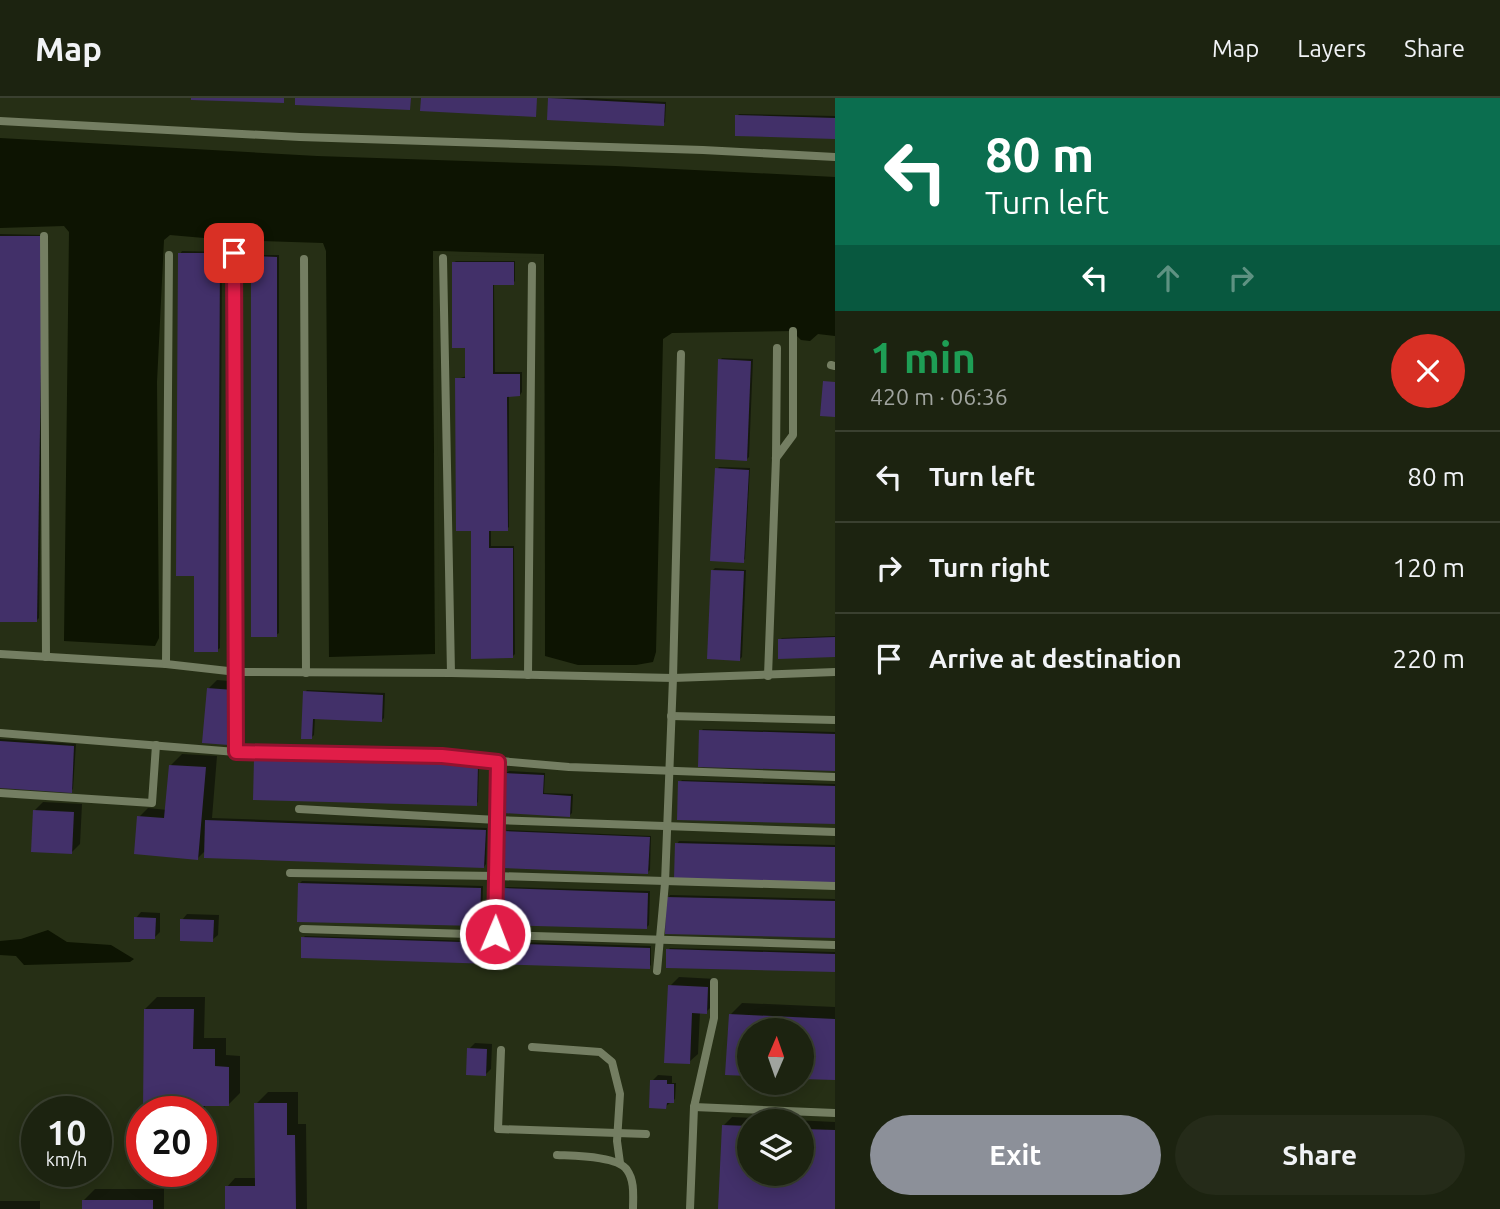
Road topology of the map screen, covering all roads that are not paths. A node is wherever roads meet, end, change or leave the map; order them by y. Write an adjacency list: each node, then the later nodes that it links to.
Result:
1 (0, 121): 2 (lane)
2 (835, 157)
3 (44, 236): 14 (lane)
4 (234, 253): 16 (lane)
5 (169, 255): 15 (lane)
6 (304, 258): 18 (lane)
7 (443, 258): 19 (lane)
8 (532, 266): 20 (lane)
9 (793, 331): 12 (lane)
10 (777, 348): 12 (lane)
11 (681, 354): 22 (lane)
12 (776, 458): 21 (lane)
13 (0, 654): 14 (lane)
14 (46, 657): 15 (lane)
15 (166, 664): 16 (lane)
16 (237, 672): 18 (lane); 27 (lane)
17 (835, 672): 21 (lane)
18 (306, 673): 19 (lane)
19 (451, 673): 20 (lane)
20 (528, 675): 22 (lane)
21 (768, 676): 22 (lane)
22 (673, 678): 23 (lane)
23 (671, 716): 24 (lane); 29 (lane)
24 (835, 720)
25 (0, 733): 26 (lane)
26 (156, 745): 27 (lane); 31 (lane)
27 (236, 752): 28 (lane)
28 (498, 762): 29 (lane); 33 (lane)
29 (669, 771): 30 (lane); 34 (lane)
30 (835, 777)
31 (0, 793)
32 (299, 809): 33 (lane)
33 (497, 820): 34 (lane); 37 (lane)
34 (667, 826): 35 (lane); 38 (lane)
35 (835, 832)
36 (290, 873): 37 (lane)
37 (496, 876): 38 (lane); 41 (lane)
38 (665, 883): 39 (lane); 42 (lane)
39 (835, 886)
40 (303, 929): 41 (lane)
41 (495, 934): 42 (lane)
42 (659, 939): 43 (lane); 44 (lane)
43 (835, 945)
44 (657, 971)
45 (714, 982): 48 (lane)
46 (532, 1047): 50 (lane)
47 (501, 1050): 50 (lane)
48 (694, 1107): 49 (lane); 55 (lane)
49 (835, 1113)
50 (618, 1133): 51 (lane); 53 (lane)
51 (646, 1134)
52 (557, 1155): 53 (lane)
53 (620, 1163): 54 (lane)
54 (633, 1209)
55 (690, 1209)

